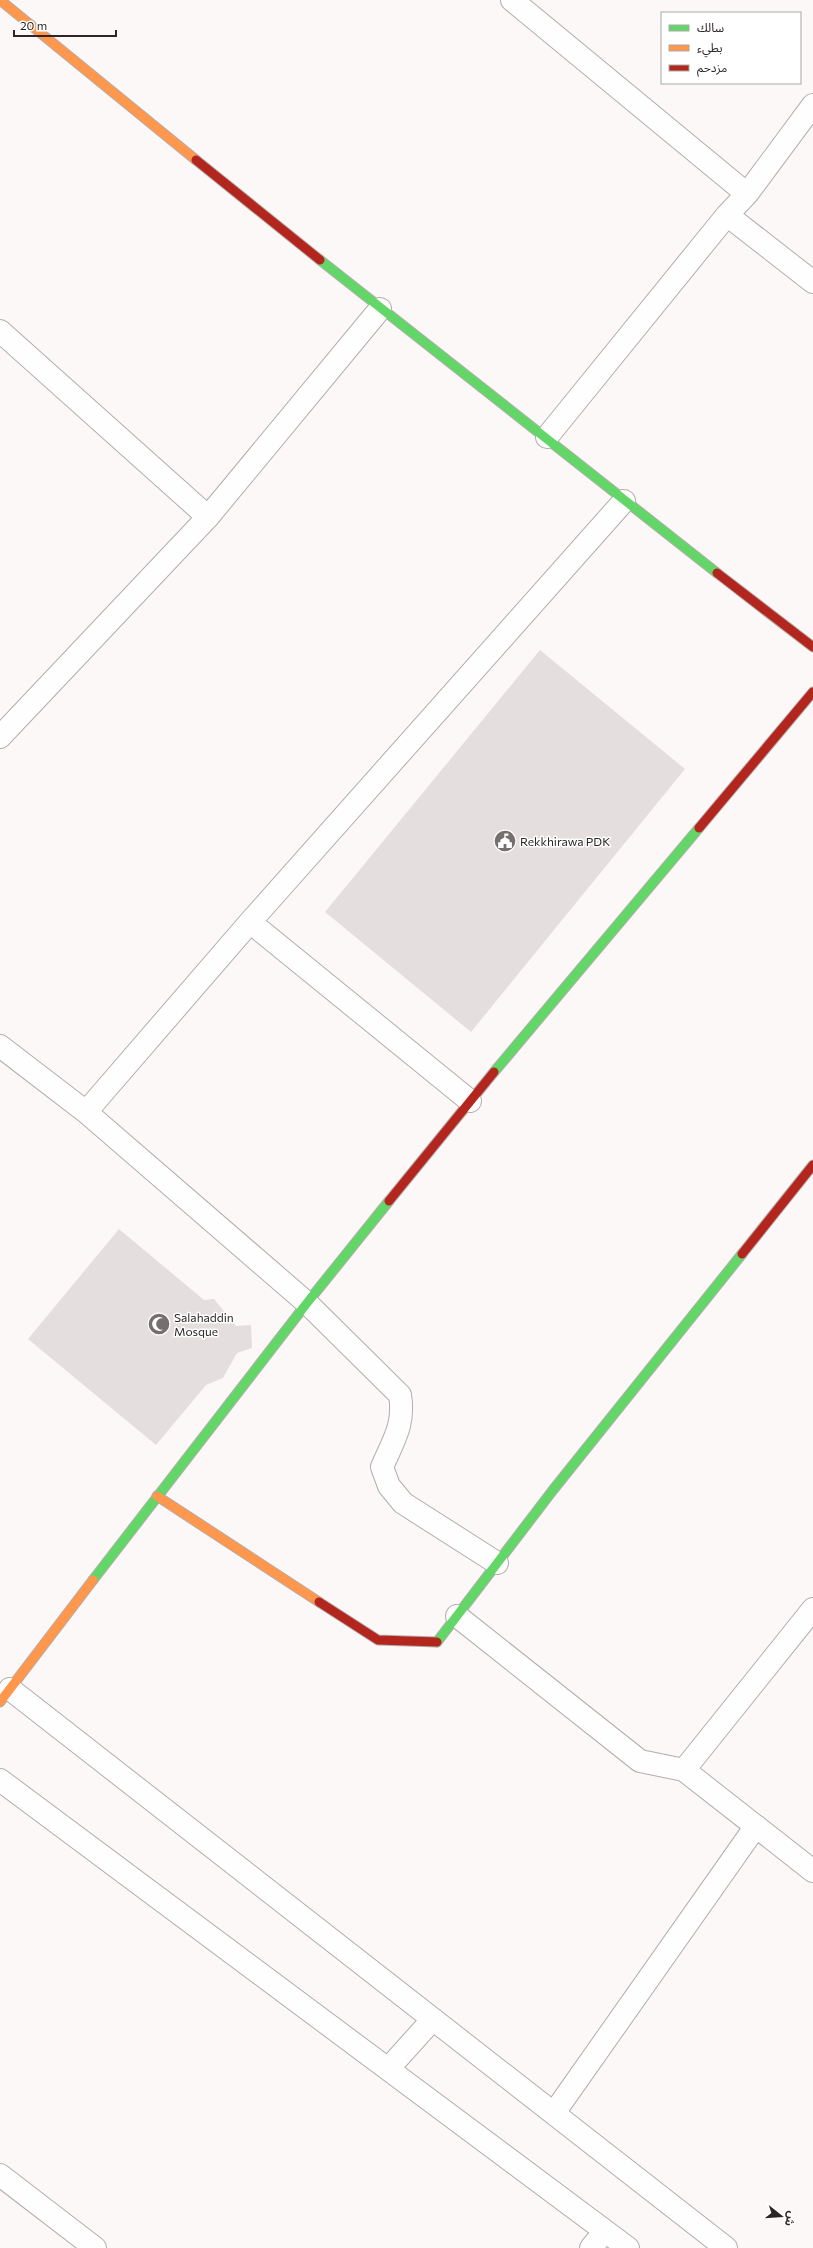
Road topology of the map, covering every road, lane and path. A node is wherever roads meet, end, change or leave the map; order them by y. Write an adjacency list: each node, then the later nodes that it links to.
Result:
1 (0, 0): 7 (street)
2 (512, 0): 4 (street)
3 (813, 105): 4 (street)
4 (747, 194): 5 (street)
5 (727, 215): 6 (street); 9 (street)
6 (813, 282)
7 (380, 309): 9 (street); 11 (street)
8 (0, 331): 11 (street)
9 (547, 437): 10 (street)
10 (624, 501): 12 (street); 15 (street)
11 (208, 517): 14 (street)
12 (813, 647)
13 (813, 692): 17 (street)
14 (0, 737)
15 (250, 922): 17 (street); 18 (street)
16 (0, 1046): 18 (street)
17 (470, 1101): 20 (street)
18 (86, 1112): 20 (street)
19 (813, 1165): 22 (street)
20 (307, 1303): 21 (street); 22 (street)
21 (157, 1496): 24 (street); 25 (street)
22 (497, 1563): 24 (street)
23 (813, 1609): 26 (street)
24 (457, 1616): 26 (street)
25 (5, 1696): 30 (street)
26 (684, 1770): 28 (street)
27 (0, 1780): 31 (street)
28 (756, 1826): 29 (street); 32 (street)
29 (813, 1871)
30 (433, 2019): 31 (street); 32 (street)
31 (388, 2069): 34 (street)
32 (554, 2113): 38 (street)
33 (0, 2176): 35 (street)
34 (605, 2230): 36 (street); 37 (street)
35 (95, 2248)
36 (591, 2248)
37 (628, 2248)
38 (726, 2248)

